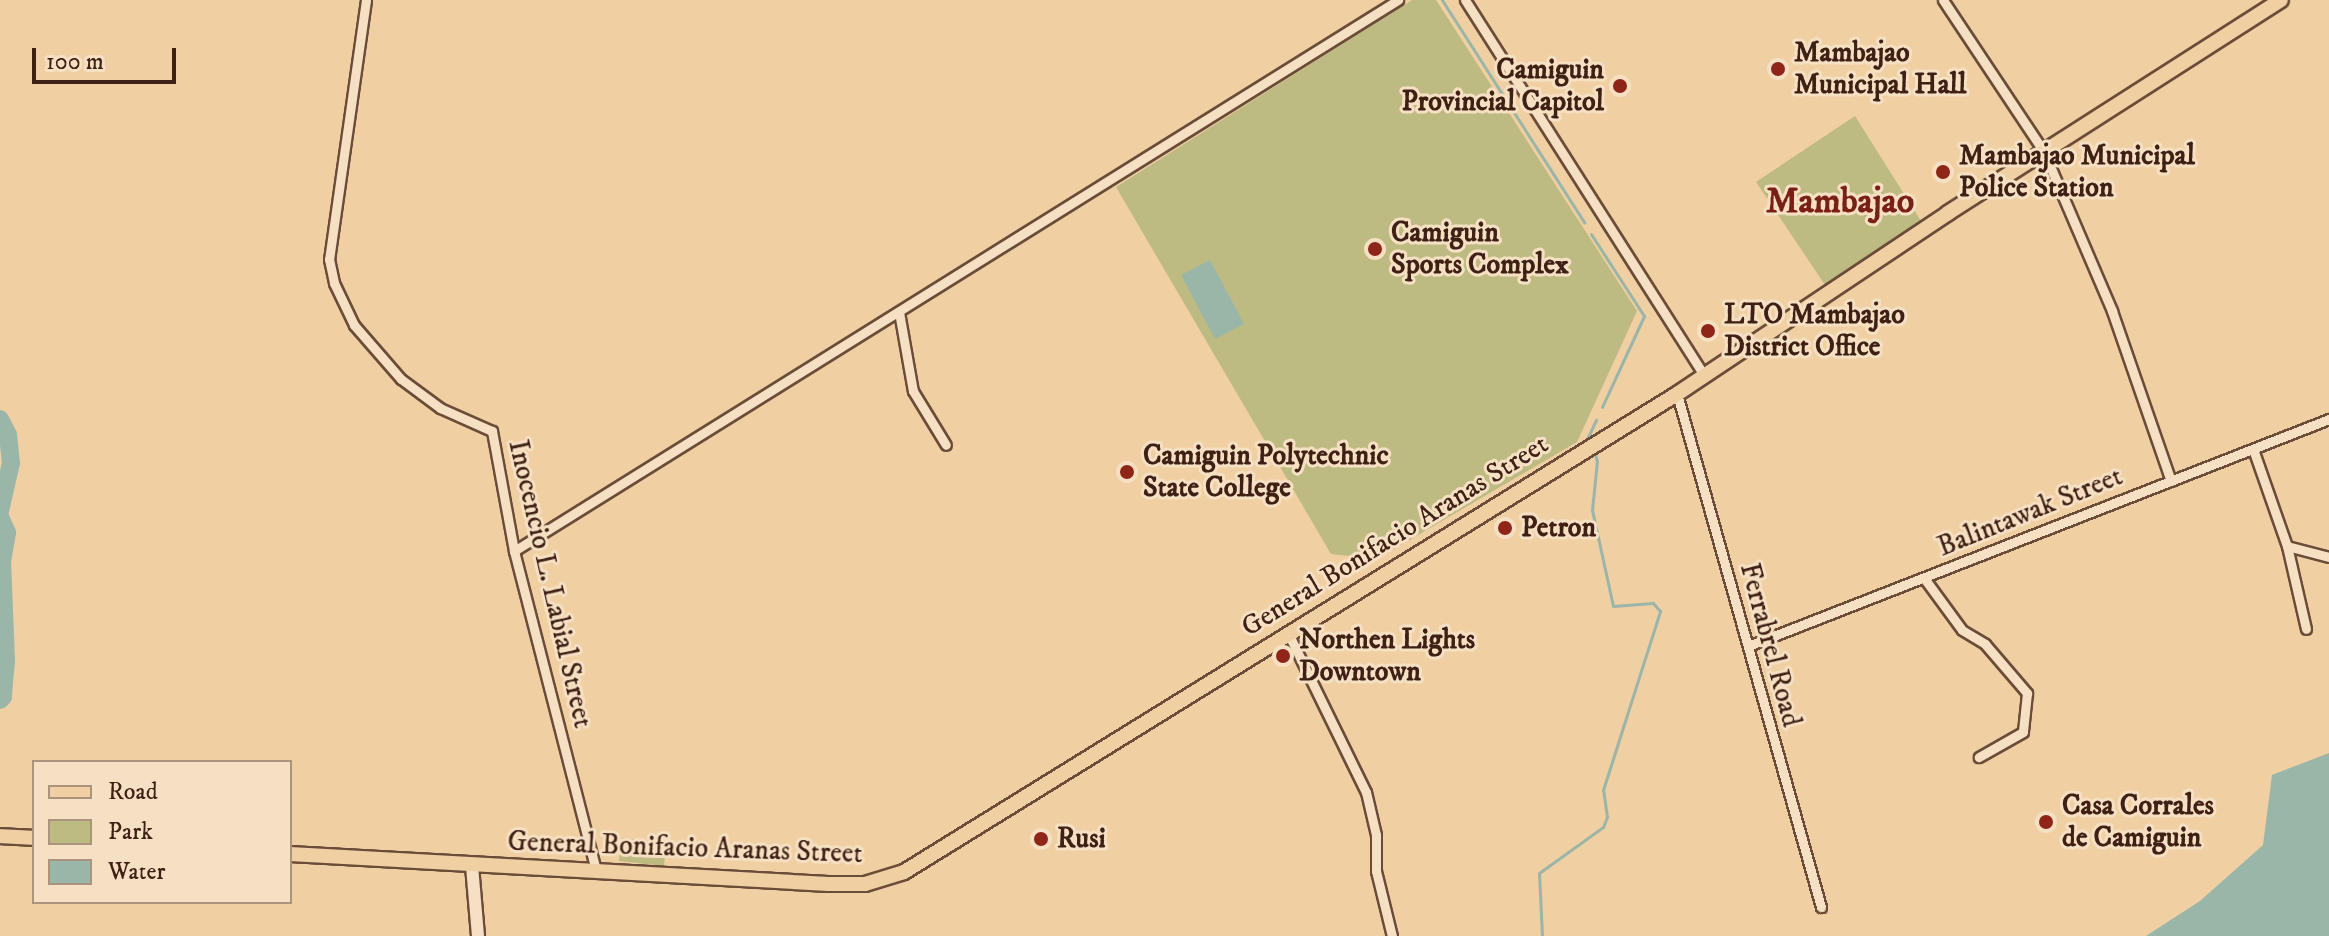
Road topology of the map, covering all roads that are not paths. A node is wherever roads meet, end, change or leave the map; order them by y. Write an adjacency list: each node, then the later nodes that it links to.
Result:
1 (366, 0): 15 (street, Inocencio L. Labial Street)
2 (1398, 0): 7 (street)
3 (1465, 0): 8 (street)
4 (1943, 0): 6 (street)
5 (2281, 0): 6 (main road, General Bonifacio Aranas Street)
6 (2044, 152): 8 (main road, General Bonifacio Aranas Street); 13 (street)
7 (899, 312): 11 (street); 15 (street)
8 (1704, 375): 9 (main road, General Bonifacio Aranas Street)
9 (1677, 394): 19 (main road, General Bonifacio Aranas Street); 20 (street, Ferrabrel Road)
10 (2329, 419): 12 (street, Balintawak Street)
11 (946, 445)
12 (2253, 449): 13 (street, Balintawak Street); 14 (street)
13 (2171, 481): 17 (street, Balintawak Street)
14 (2287, 546): 16 (street); 18 (street)
15 (514, 551): 26 (street, Inocencio L. Labial Street)
16 (2329, 557)
17 (1924, 578): 20 (street, Balintawak Street); 21 (street)
18 (2306, 629)
19 (1288, 633): 26 (main road, General Bonifacio Aranas Street); 29 (street)
20 (1748, 646): 27 (street, Ferrabrel Road)
21 (1979, 757)
22 (0, 836): 23 (main road)
23 (32, 838)
24 (292, 854): 25 (main road, General Bonifacio Aranas Street)
25 (468, 865): 26 (main road, General Bonifacio Aranas Street); 28 (street)
26 (596, 870)
27 (1821, 907)
28 (478, 936)
29 (1392, 936)

